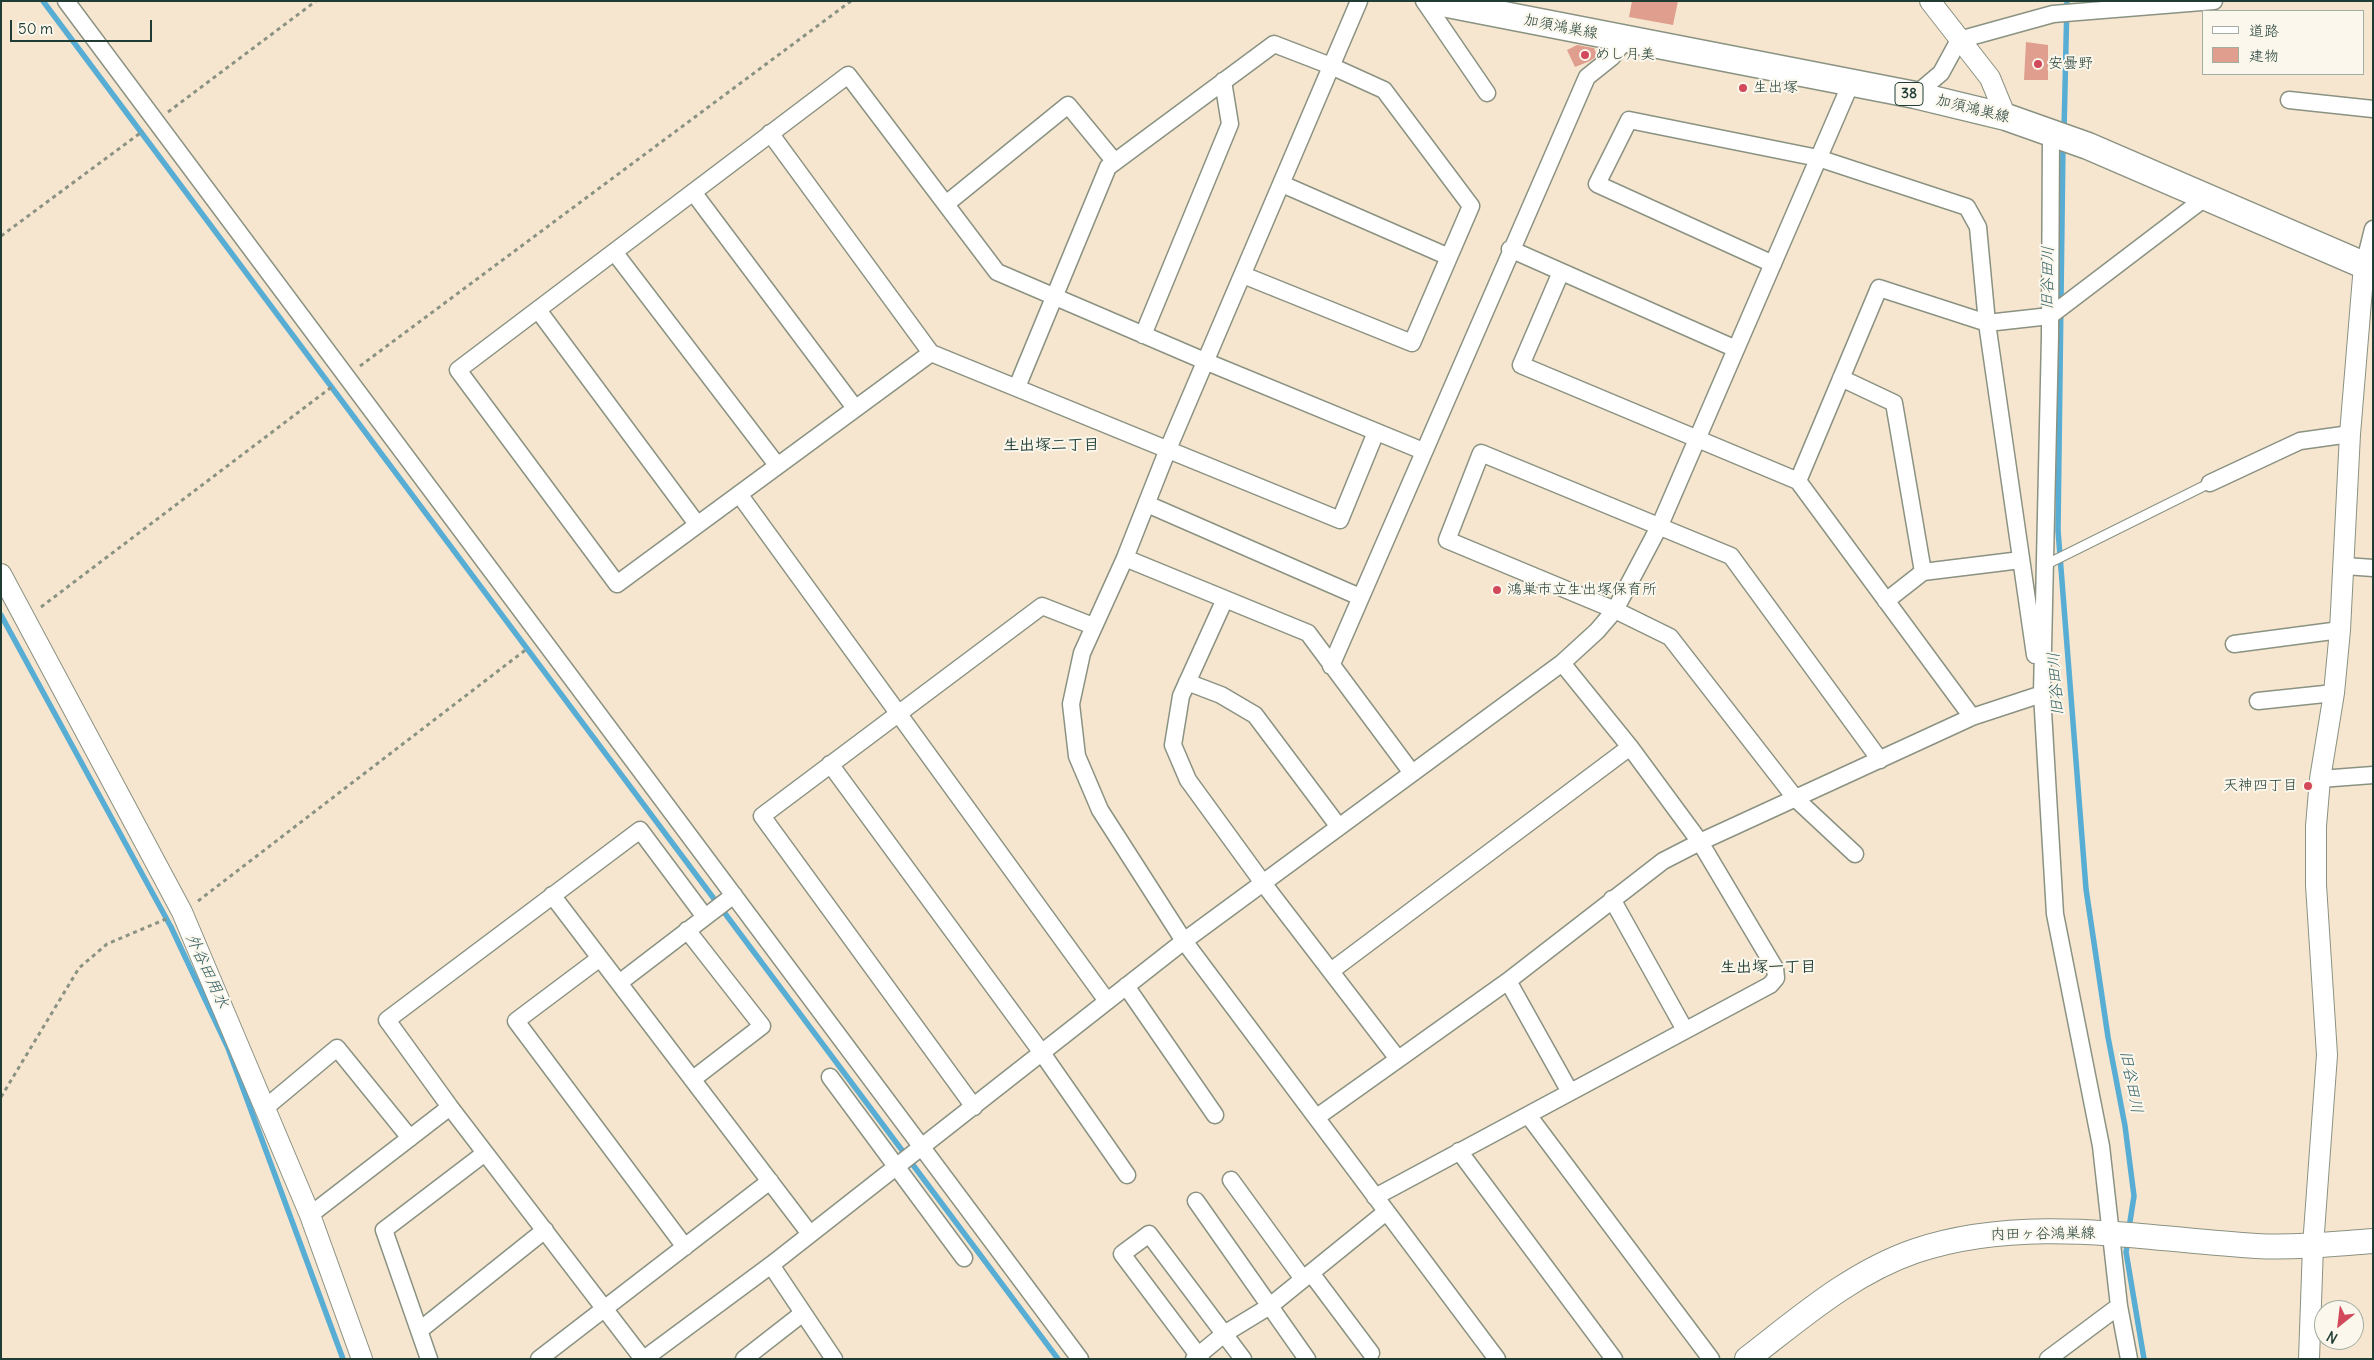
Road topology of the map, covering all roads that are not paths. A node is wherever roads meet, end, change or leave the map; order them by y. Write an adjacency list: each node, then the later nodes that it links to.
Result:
1 (66, 1): 90 (street)
2 (1359, 1): 9 (street)
3 (1424, 1): 12 (street)
4 (1432, 1): 7 (main road, 加須鴻巣線 / 38)
5 (1930, 1): 8 (street)
6 (2214, 1): 8 (street)
7 (1626, 39): 11 (main road, 加須鴻巣線 / 38); 26 (street)
8 (1959, 40): 13 (street); 16 (street)
9 (1331, 66): 10 (street); 21 (street); 28 (street)
10 (1223, 82): 20 (street); 37 (street)
11 (1851, 84): 13 (main road, 加須鴻巣線 / 38); 19 (street)
12 (1487, 93)
13 (1915, 95): 16 (main road, 加須鴻巣線 / 38)
14 (2289, 100): 15 (street)
15 (2373, 109)
16 (2006, 117): 17 (main road, 加須鴻巣線 / 38)
17 (2051, 132): 23 (main road, 加須鴻巣線 / 38); 35 (street)
18 (770, 133): 22 (street); 24 (street); 39 (street)
19 (1818, 158): 29 (street); 29 (street); 36 (street)
20 (1114, 162): 24 (street); 33 (street)
21 (1282, 184): 28 (street); 32 (street)
22 (693, 192): 27 (street); 43 (street)
23 (2205, 198): 30 (main road, 加須鴻巣線 / 38); 35 (street)
24 (946, 204): 33 (street)
25 (2373, 230): 30 (street)
26 (1510, 249): 31 (street); 48 (street)
27 (615, 253): 34 (street); 49 (street)
28 (1450, 256): 32 (street)
29 (1773, 264): 38 (street)
30 (2368, 267): 45 (street)
31 (1561, 272): 38 (street); 46 (street)
32 (1243, 275): 40 (street)
33 (1053, 296): 37 (street); 42 (street)
34 (538, 310): 54 (street); 54 (street)
35 (2050, 316): 36 (street); 58 (street)
36 (1986, 323): 41 (street); 57 (street)
37 (1143, 335): 40 (street)
38 (1736, 348): 46 (street)
39 (931, 353): 42 (street); 43 (street)
40 (1207, 362): 44 (street); 47 (street)
41 (1841, 378): 50 (street); 61 (street)
42 (1016, 387): 47 (street)
43 (855, 408): 49 (street)
44 (1376, 432): 47 (street); 48 (street)
45 (2350, 434): 51 (street); 59 (street)
46 (1699, 438): 50 (street); 55 (street)
47 (1168, 448): 53 (street)
48 (1423, 451): 63 (street)
49 (777, 465): 52 (street)
50 (1798, 481): 65 (street)
51 (2210, 483): 58 (lane)
52 (739, 494): 54 (street); 76 (street)
53 (1147, 504): 56 (street); 63 (street)
54 (697, 524)
55 (1660, 525): 66 (street); 66 (street); 79 (street)
56 (1125, 558): 64 (street); 67 (street)
57 (2021, 560): 61 (street); 74 (street)
58 (2044, 565): 74 (street)
59 (2345, 566): 60 (street); 68 (street)
60 (2373, 568)
61 (1923, 572): 65 (street)
62 (1, 574): 109 (street)
63 (1360, 597): 71 (street)
64 (1225, 599): 71 (street); 72 (street)
65 (1886, 601): 77 (street)
66 (1615, 610): 70 (street); 84 (street)
67 (1093, 626): 76 (street); 94 (street)
68 (2340, 630): 69 (street); 73 (street)
69 (2234, 644)
70 (1562, 663): 78 (street); 81 (street)
71 (1331, 666): 81 (street)
72 (1188, 682): 85 (street); 88 (street)
73 (2334, 693): 75 (street); 83 (street)
74 (2042, 694): 77 (street); 127 (street)
75 (2258, 702)
76 (897, 712): 80 (street); 100 (street)
77 (1972, 717): 79 (street)
78 (1630, 747): 86 (street); 96 (street)
79 (1880, 760): 84 (street)
80 (830, 764): 102 (street); 108 (street)
81 (1412, 773): 85 (street)
82 (2373, 775): 83 (street)
83 (2320, 779): 130 (street)
84 (1796, 799): 86 (street); 87 (street)
85 (1339, 827): 88 (street)
86 (1700, 842): 91 (street); 101 (street)
87 (1854, 854)
88 (1262, 883): 94 (street); 96 (street)
89 (552, 895): 92 (street); 95 (street); 107 (street)
90 (734, 896): 92 (street); 114 (street)
91 (1612, 899): 97 (street); 101 (street)
92 (705, 917): 93 (street)
93 (687, 930): 98 (street); 105 (street)
94 (1184, 941): 99 (street); 112 (street)
95 (600, 958): 98 (street); 129 (street)
96 (1331, 971): 103 (street)
97 (1508, 981): 103 (street); 106 (street)
98 (619, 983): 105 (street)
99 (1126, 986): 100 (street); 110 (street)
100 (1107, 1001): 102 (street)
101 (1685, 1030): 106 (street)
102 (1042, 1052): 108 (street); 118 (street)
103 (1398, 1059): 112 (street)
104 (830, 1077): 117 (street)
105 (692, 1079): 119 (street)
106 (1570, 1092): 111 (street)
107 (450, 1107): 113 (street); 116 (street)
108 (974, 1107): 114 (street)
109 (265, 1108): 113 (street); 124 (street)
110 (1215, 1115)
111 (1528, 1115): 115 (street); 153 (street)
112 (1317, 1117): 121 (street)
113 (410, 1138): 124 (street)
114 (923, 1147): 117 (street); 148 (street)
115 (1459, 1151): 121 (street); 152 (street)
116 (485, 1153): 125 (street); 138 (street)
117 (896, 1168): 126 (street); 131 (street)
118 (1128, 1175)
119 (770, 1180): 126 (street); 129 (street)
120 (1232, 1180): 133 (street)
121 (1375, 1197): 123 (street)
122 (1196, 1201): 134 (street)
123 (1386, 1212): 133 (street); 151 (street)
124 (310, 1215): 142 (street)
125 (545, 1230): 136 (street); 138 (street)
126 (810, 1234): 132 (street)
127 (2111, 1234): 130 (main road, 内田ヶ谷鴻巣線); 135 (street); 154 (main road, 内田ヶ谷鴻巣線)
128 (2373, 1241): 130 (main road, 内田ヶ谷鴻巣線)
129 (685, 1246): 136 (street)
130 (2313, 1246): 157 (street)
131 (964, 1258)
132 (771, 1265): 137 (street); 145 (street)
133 (1307, 1276): 134 (street); 140 (street)
134 (1270, 1306): 139 (street); 150 (street)
135 (2119, 1306): 155 (street); 156 (street)
136 (606, 1308): 144 (street); 145 (street)
137 (803, 1313): 146 (street); 147 (street)
138 (420, 1330): 143 (street)
139 (1224, 1334): 141 (street); 141 (street); 149 (street)
140 (1371, 1354)
141 (1198, 1357)
142 (362, 1359)
143 (429, 1359)
144 (539, 1359)
145 (643, 1359)
146 (744, 1359)
147 (834, 1359)
148 (1080, 1359)
149 (1243, 1359)
150 (1307, 1359)
151 (1497, 1359)
152 (1614, 1359)
153 (1711, 1359)
154 (1747, 1359)
155 (2048, 1359)
156 (2129, 1359)
157 (2309, 1359)

